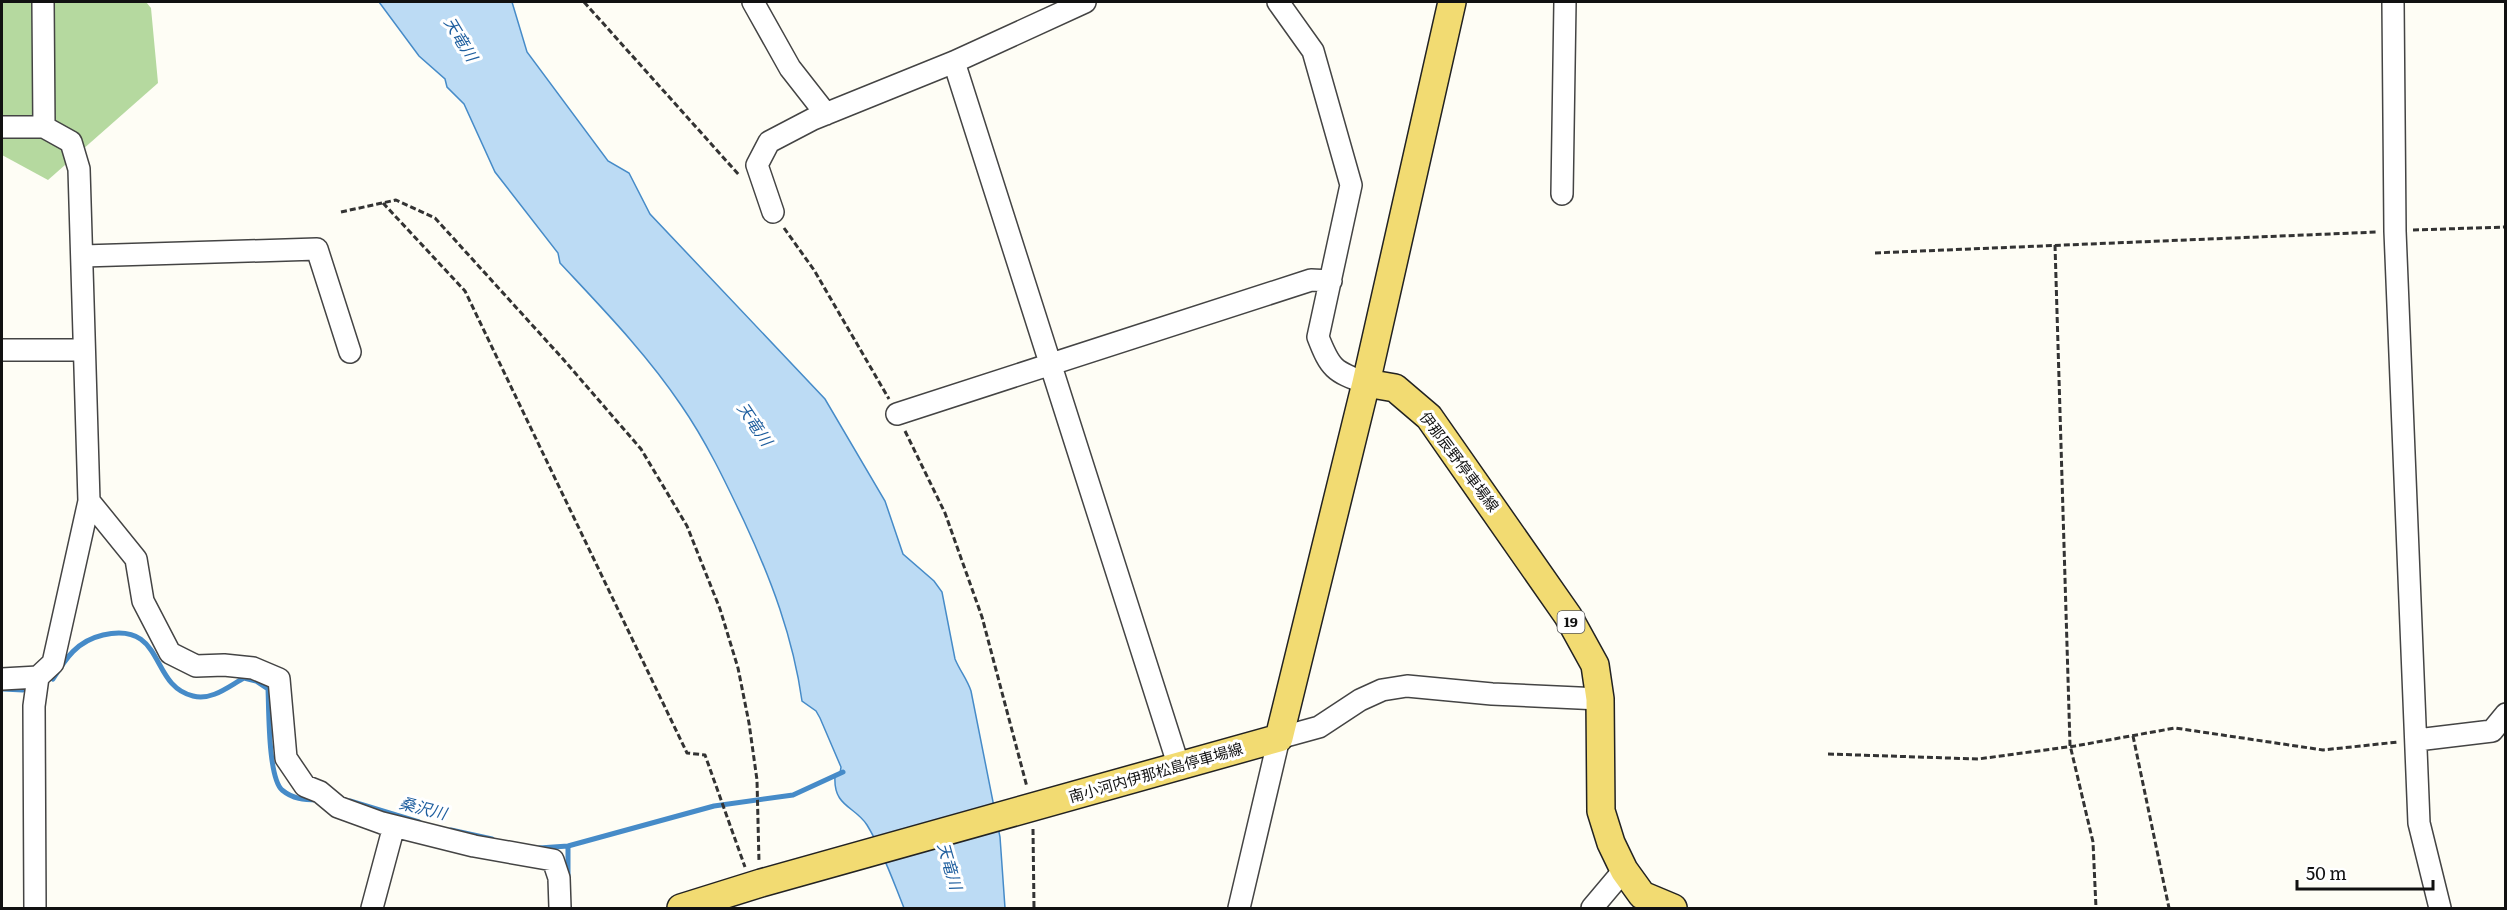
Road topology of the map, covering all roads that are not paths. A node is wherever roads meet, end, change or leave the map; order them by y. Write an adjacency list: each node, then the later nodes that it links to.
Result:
1 (43, 2): 11 (street)
2 (753, 2): 9 (street)
3 (1085, 2): 8 (street)
4 (1278, 2): 15 (street)
5 (1452, 2): 20 (main road)
6 (1565, 2): 12 (street)
7 (2393, 2): 28 (street)
8 (954, 62): 9 (street); 19 (street)
9 (826, 114): 13 (street)
10 (2, 127): 11 (street)
11 (44, 127): 14 (street)
12 (1562, 194)
13 (773, 212)
14 (83, 256): 16 (street); 18 (street)
15 (1331, 281): 19 (street); 20 (street)
16 (84, 350): 17 (street); 22 (street)
17 (2, 351)
18 (350, 352)
19 (1051, 366): 21 (street); 29 (street)
20 (1366, 383): 25 (main road, 伊那辰野停車場線 / 19); 27 (main road)
21 (897, 414)
22 (89, 501): 23 (street); 30 (street)
23 (38, 676): 24 (street); 32 (street)
24 (2, 679)
25 (1600, 699): 27 (street); 31 (main road, 伊那辰野停車場線 / 19)
26 (2505, 714): 28 (street)
27 (1279, 738): 29 (main road, 南小河内伊那松島停車場線); 36 (street)
28 (2417, 740): 39 (street)
29 (1179, 767): 35 (main road, 南小河内伊那松島停車場線)
30 (394, 826): 33 (street); 34 (street)
31 (1624, 870): 37 (street); 38 (main road, 伊那辰野停車場線 / 19)
32 (35, 909)
33 (372, 909)
34 (560, 909)
35 (681, 909)
36 (1239, 909)
37 (1592, 909)
38 (1673, 909)
39 (2440, 909)

